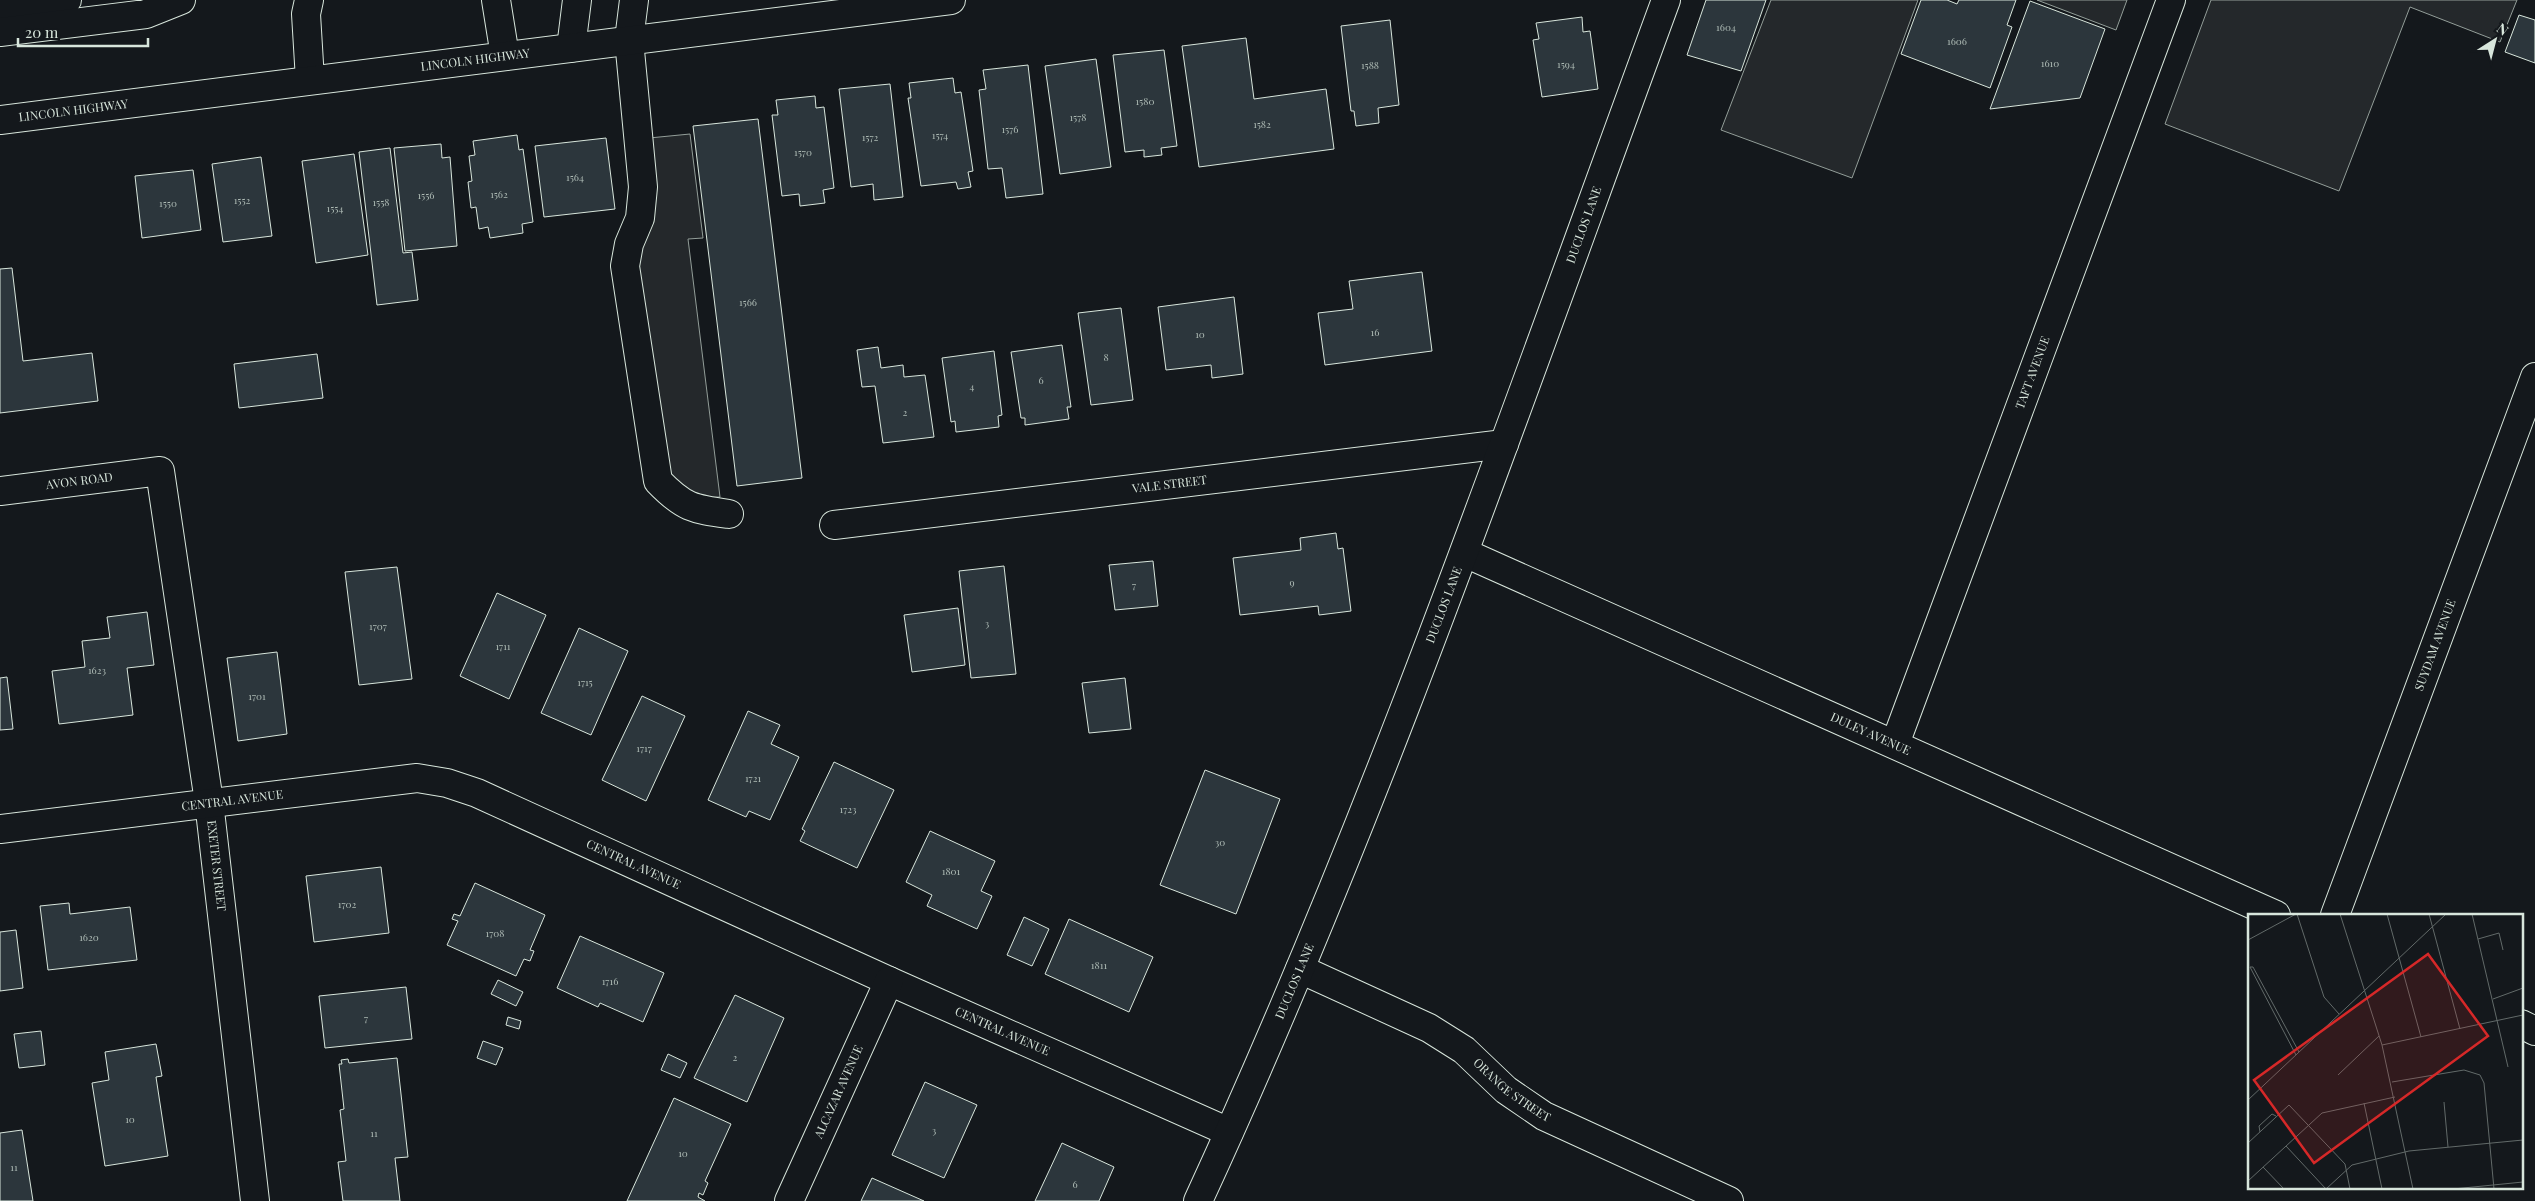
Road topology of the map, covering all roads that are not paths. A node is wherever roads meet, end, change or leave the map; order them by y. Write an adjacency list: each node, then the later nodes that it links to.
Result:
1 (67, 0): 10 (street)
2 (181, 0): 11 (street)
3 (309, 0): 15 (street)
4 (496, 0): 14 (street)
5 (577, 0): 13 (street)
6 (634, 0): 12 (street)
7 (950, 0): 12 (street, LINCOLN HIGHWAY)
8 (1666, 0): 18 (street, DUCLOS LANE)
9 (2170, 0): 24 (street, TAFT AVENUE)
10 (0, 8)
11 (0, 32)
12 (629, 40): 13 (street, LINCOLN HIGHWAY); 21 (street)
13 (571, 48): 14 (street, LINCOLN HIGHWAY)
14 (505, 56): 15 (street, LINCOLN HIGHWAY)
15 (310, 80): 16 (street, LINCOLN HIGHWAY)
16 (0, 120)
17 (2535, 377): 28 (street, SUYDAM AVENUE)
18 (1504, 444): 22 (street, VALE STREET); 23 (street, DUCLOS LANE)
19 (160, 471): 20 (street, AVON ROAD); 25 (street, EXETER STREET)
20 (0, 491)
21 (729, 514)
22 (834, 525)
23 (1465, 553): 24 (street, DULEY AVENUE); 29 (street, DUCLOS LANE)
24 (1895, 744): 27 (street, DULEY AVENUE)
25 (209, 802): 26 (street, CENTRAL AVENUE); 30 (street, CENTRAL AVENUE); 34 (street, EXETER STREET)
26 (0, 829)
27 (2274, 914)
28 (2335, 914)
29 (1300, 969): 33 (street, DUCLOS LANE); 37 (street, ORANGE STREET)
30 (888, 982): 33 (street, CENTRAL AVENUE); 35 (street, ALCAZAR AVENUE)
31 (2522, 1024): 32 (street)
32 (2535, 1031)
33 (1229, 1132): 36 (street, DUCLOS LANE)
34 (255, 1201)
35 (789, 1201)
36 (1198, 1201)
37 (1730, 1201)

